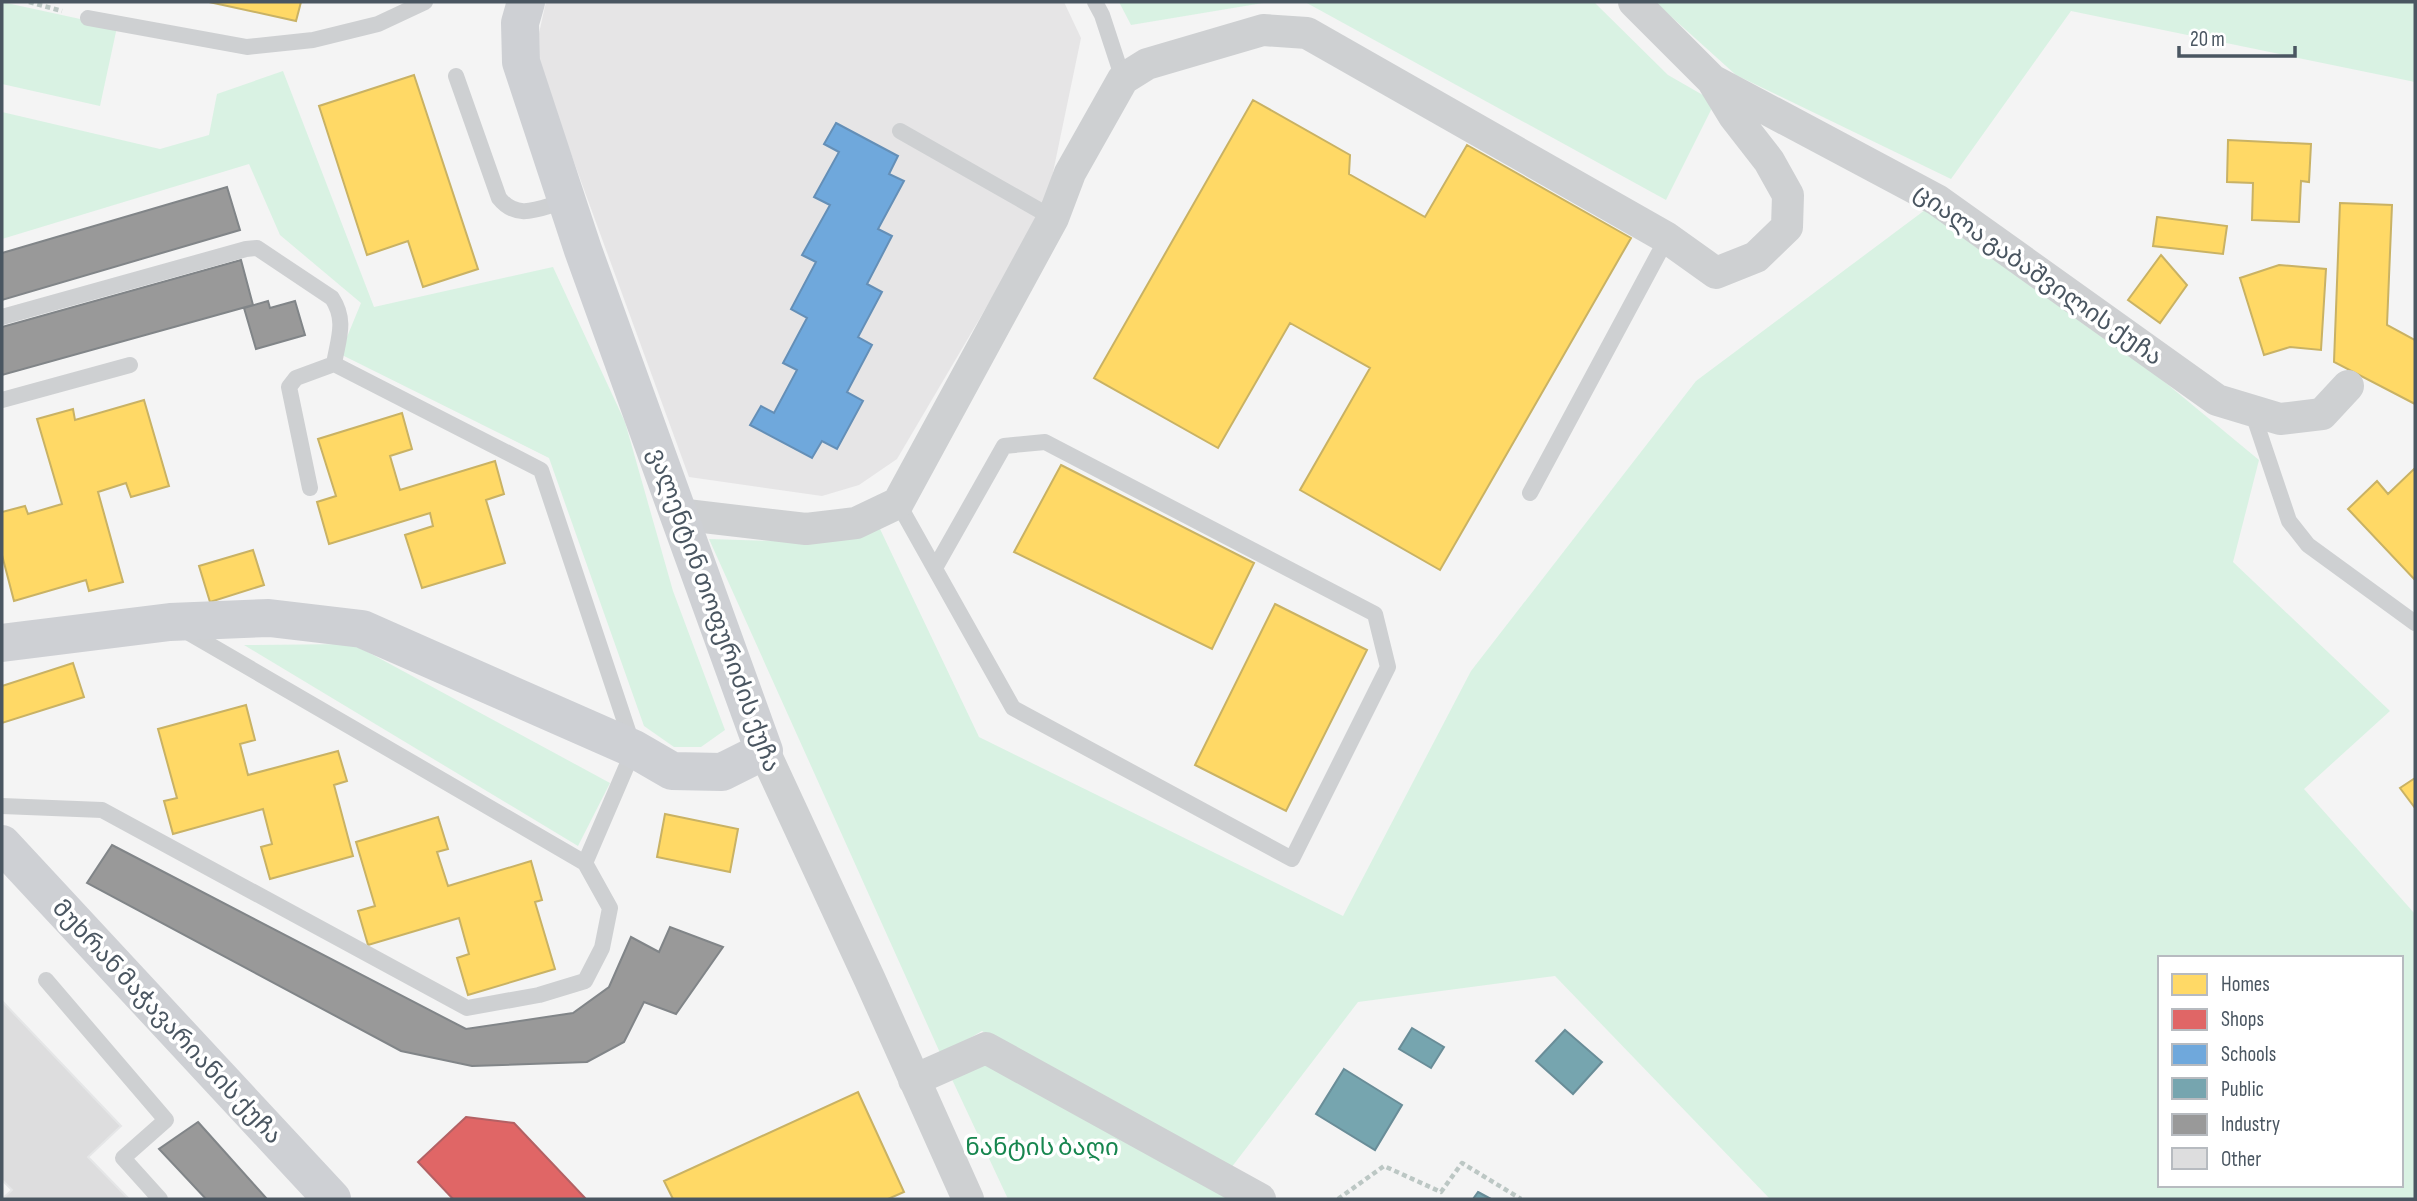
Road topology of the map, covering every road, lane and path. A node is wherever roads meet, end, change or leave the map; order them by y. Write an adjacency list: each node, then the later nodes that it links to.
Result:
1 (425, 2): 5 (lane)
2 (526, 2): 10 (street, ვალენტინ თოფურიძის ქუჩა)
3 (1095, 2): 7 (lane)
4 (1634, 2): 8 (street, ციალა გაბაშვილის ქუჩა)
5 (88, 18)
6 (456, 76): 10 (lane)
7 (1123, 79): 11 (street); 12 (street)
8 (1712, 80): 12 (street); 18 (street, ციალა გაბაშვილის ქუჩა)
9 (900, 131): 11 (lane)
10 (567, 201): 22 (street, ვალენტინ თოფურიძის ქუჩა)
11 (1053, 218): 21 (street)
12 (1667, 238): 20 (lane)
13 (2, 317): 14 (lane)
14 (334, 364): 19 (lane); 27 (lane)
15 (130, 365): 17 (lane)
16 (2348, 386): 18 (street, ციალა გაბაშვილის ქუჩა)
17 (2, 400)
18 (2252, 411): 25 (lane)
19 (310, 488)
20 (1530, 493)
21 (898, 503): 22 (street); 23 (lane)
22 (678, 514): 28 (street, ვალენტინ თოფურიძის ქუჩა)
23 (935, 568): 23 (lane)
24 (170, 622): 26 (street); 27 (street); 31 (lane)
25 (2415, 622)
26 (2, 643)
27 (634, 749): 28 (street); 31 (lane)
28 (764, 751): 33 (street, ვალენტინ თოფურიძის ქუჩა)
29 (2, 806): 31 (lane)
30 (2, 844): 35 (street, მუხრან მაჭავარიანის ქუჩა)
31 (585, 863)
32 (46, 981): 34 (lane)
33 (914, 1080): 36 (street, ვალენტინ თოფურიძის ქუჩა); 37 (street)
34 (160, 1199)
35 (332, 1199)
36 (968, 1199)
37 (1260, 1199)
38 (1338, 1199): 39 (path)
39 (1521, 1199)

